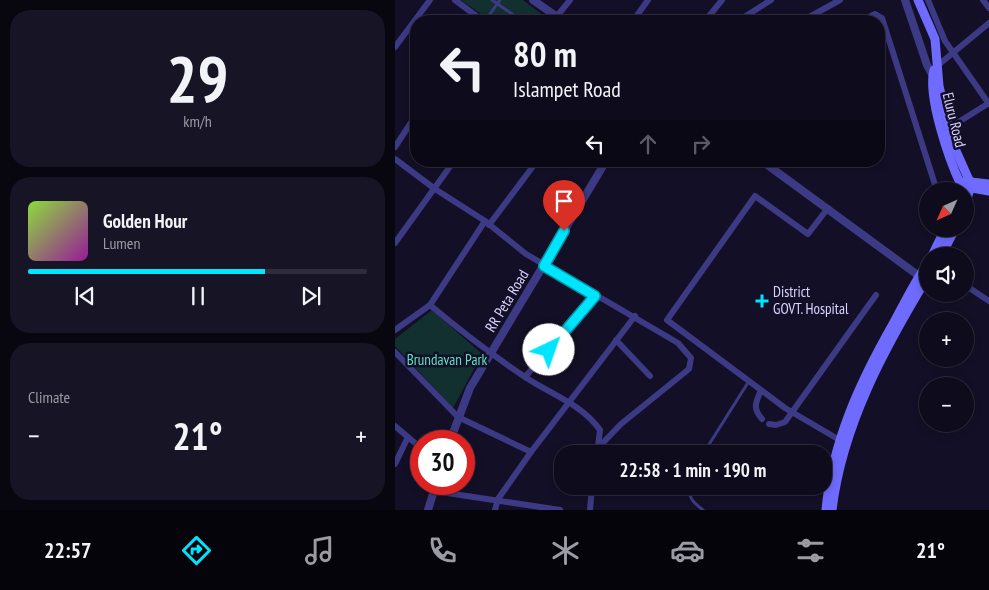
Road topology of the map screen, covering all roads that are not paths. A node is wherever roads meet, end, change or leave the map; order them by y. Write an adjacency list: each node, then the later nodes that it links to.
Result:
1 (430, 0): 16 (street)
2 (455, 0): 17 (street)
3 (492, 0): 14 (lane)
4 (533, 0): 20 (street)
5 (570, 0): 21 (street)
6 (648, 0): 22 (street)
7 (722, 0): 23 (street)
8 (771, 0): 24 (street)
9 (840, 0): 25 (street)
10 (905, 0): 32 (street)
11 (918, 0): 31 (main road, Eluru Road)
12 (928, 0): 30 (street)
13 (983, 0): 15 (street)
14 (498, 2): 18 (lane); 19 (lane)
15 (989, 8)
16 (419, 15)
17 (476, 15)
18 (488, 15)
19 (514, 15)
20 (552, 15)
21 (561, 15)
22 (637, 15)
23 (710, 15)
24 (747, 15)
25 (813, 15)
26 (989, 23): 30 (street)
27 (410, 27): 29 (street)
28 (885, 27): 43 (street)
29 (395, 47)
30 (951, 52): 31 (street); 34 (street)
31 (937, 63): 32 (main road, Eluru Road); 33 (main road, Eluru Road)
32 (932, 74): 33 (main road, Eluru Road)
33 (935, 86): 36 (main road, Eluru Road); 44 (main road, Eluru Road)
34 (989, 103): 36 (street)
35 (410, 124): 37 (street)
36 (949, 128): 45 (main road, Eluru Road)
37 (395, 147)
38 (395, 159): 49 (street)
39 (450, 167): 49 (street)
40 (532, 167): 52 (street)
41 (602, 167): 54 (street, RR Peta Road)
42 (770, 167): 51 (street)
43 (934, 182)
44 (965, 182)
45 (966, 182)
46 (989, 184): 47 (main road)
47 (974, 185)
48 (974, 188): 50 (main road)
49 (435, 189): 52 (street); 53 (street)
50 (989, 191)
51 (828, 208): 55 (street); 69 (street)
52 (487, 223): 54 (street); 61 (street)
53 (395, 243)
54 (544, 266): 59 (street); 66 (street, RR Peta Road)
55 (919, 274)
56 (919, 284): 79 (main road)
57 (974, 291): 60 (street)
58 (876, 295): 72 (street)
59 (595, 296): 62 (street); 68 (street)
60 (989, 302)
61 (430, 305): 63 (street); 66 (street)
62 (635, 316): 64 (street); 81 (street)
63 (395, 330)
64 (616, 340): 67 (street); 71 (street)
65 (395, 352): 73 (street)
66 (491, 354): 68 (street); 73 (street, RR Peta Road)
67 (650, 376)
68 (525, 377): 71 (street)
69 (749, 381): 70 (street); 82 (lane)
70 (761, 390): 72 (street); 74 (street)
71 (570, 403): 80 (street); 83 (street)
72 (792, 412): 75 (street); 79 (street)
73 (458, 417): 77 (street, RR Peta Road); 83 (street)
74 (762, 419)
75 (769, 424)
76 (395, 426): 78 (street)
77 (454, 430)
78 (408, 437): 84 (street)
79 (843, 442): 95 (main road); 96 (main road)
80 (598, 445)
81 (603, 445)
82 (709, 445)
83 (531, 452): 89 (street)
84 (395, 464)
85 (432, 495): 90 (street)
86 (474, 495): 89 (street)
87 (591, 495): 93 (street)
88 (690, 495): 94 (lane)
89 (498, 500): 91 (street); 92 (street)
90 (427, 510)
91 (495, 510)
92 (560, 510)
93 (590, 510)
94 (703, 510)
95 (826, 510)
96 (832, 510)

